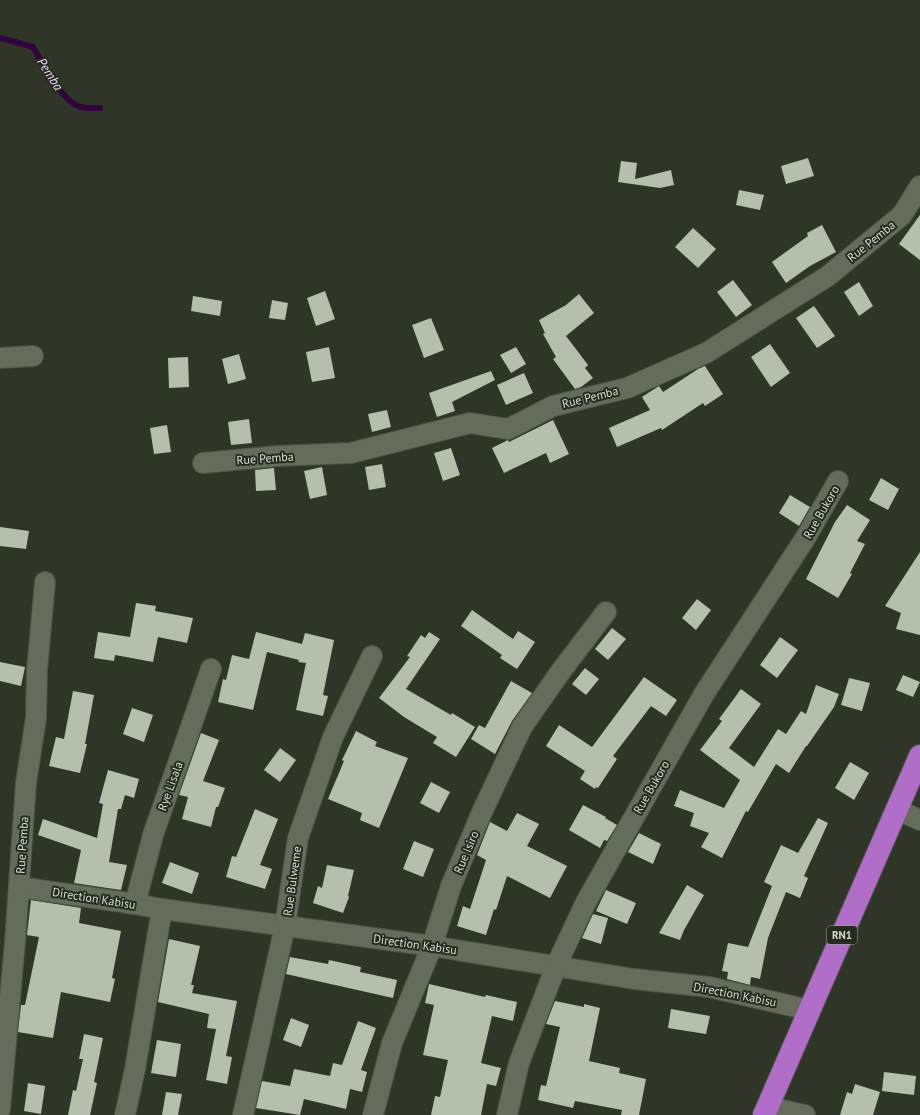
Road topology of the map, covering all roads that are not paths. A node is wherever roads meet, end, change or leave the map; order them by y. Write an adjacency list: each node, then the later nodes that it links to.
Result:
1 (920, 186): 4 (street, Rue Pemba)
2 (33, 356): 3 (street)
3 (0, 358)
4 (203, 463)
5 (838, 481): 19 (street, Rue Bukoro)
6 (45, 582): 13 (street, Rue Pemba)
7 (606, 612): 18 (street, Rue Isiro)
8 (372, 656): 16 (street, Rue Bulweme)
9 (211, 669): 14 (street, Rye Lisala)
10 (920, 756): 11 (highway, RN1)
11 (898, 810): 12 (street); 20 (highway, RN1)
12 (920, 820)
13 (19, 887): 14 (street, Direction Kabisu); 17 (street, Rue Pemba)
14 (135, 904): 15 (street, Direction Kabisu)
15 (162, 909): 16 (street, Direction Kabisu); 23 (street)
16 (286, 926): 18 (street, Direction Kabisu); 24 (street, Rue Bulweme)
17 (7, 942): 21 (street, Rue Pemba)
18 (432, 946): 19 (street, Direction Kabisu); 25 (street, Rue Isiro)
19 (556, 966): 20 (street, Direction Kabisu); 26 (street, Rue Bukoro)
20 (810, 1010): 22 (highway, RN1)
21 (0, 1109)
22 (766, 1111): 27 (street)
23 (125, 1115)
24 (243, 1115)
25 (373, 1115)
26 (507, 1115)
27 (805, 1115)

